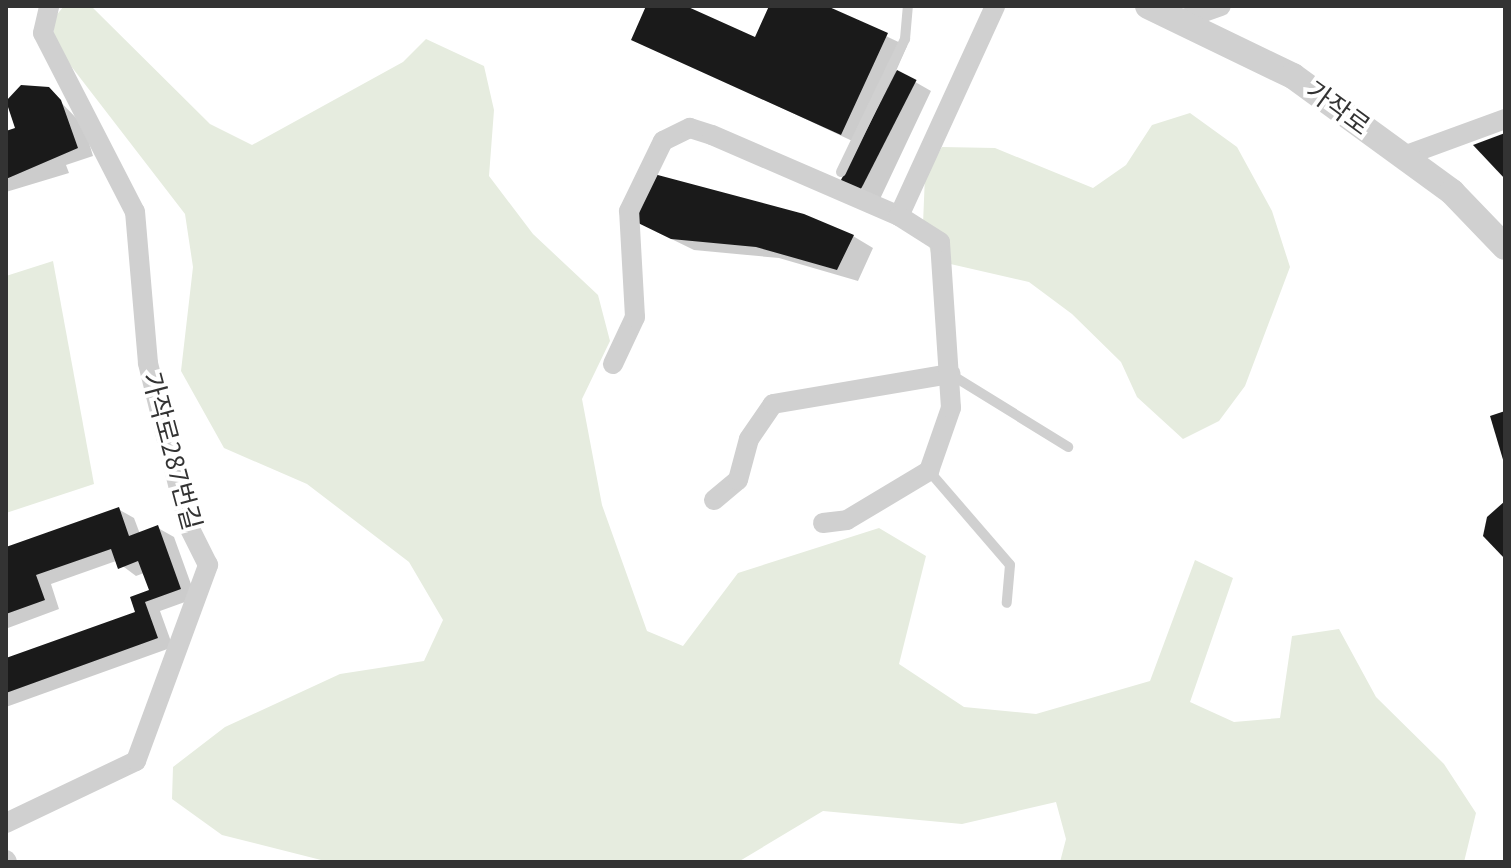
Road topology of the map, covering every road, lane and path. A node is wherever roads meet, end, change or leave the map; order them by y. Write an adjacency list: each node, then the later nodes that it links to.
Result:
1 (49, 6): 19 (street, 가작로287번길)
2 (908, 6): 9 (lane)
3 (995, 6): 10 (street)
4 (1148, 6): 6 (street, 가작로)
5 (1221, 6): 6 (street)
6 (1181, 20): 8 (street, 가작로)
7 (1505, 119): 8 (street)
8 (1404, 156): 11 (street, 가작로)
9 (841, 172)
10 (899, 216): 12 (street); 13 (street)
11 (1505, 247)
12 (613, 364)
13 (950, 374): 14 (lane); 15 (street); 16 (street)
14 (1068, 447)
15 (929, 471): 17 (street); 18 (lane)
16 (714, 500)
17 (823, 523)
18 (1007, 603)
19 (6, 823)

